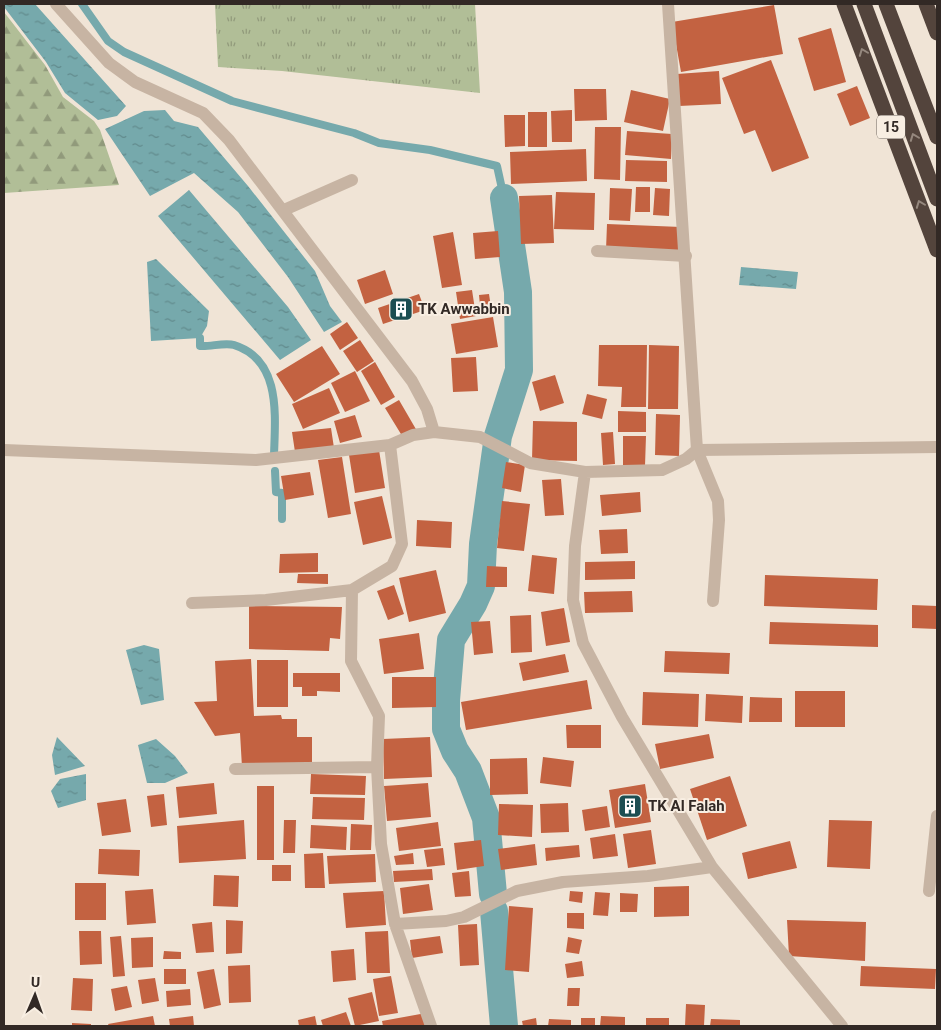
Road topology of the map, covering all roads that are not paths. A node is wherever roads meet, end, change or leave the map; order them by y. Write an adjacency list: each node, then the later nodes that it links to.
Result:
1 (56, 4): 11 (street)
2 (668, 4): 14 (street)
3 (844, 4): 12 (highway, 15, one-way to 3)
4 (864, 4): 10 (highway, one-way to 4)
5 (886, 4): 8 (highway)
6 (926, 4): 7 (highway)
7 (937, 32)
8 (937, 137)
9 (352, 180): 11 (street)
10 (937, 199)
11 (284, 210): 15 (street)
12 (937, 250)
13 (597, 251): 14 (street)
14 (686, 256): 19 (street)
15 (434, 432): 16 (street); 20 (street)
16 (390, 445): 18 (street); 21 (street)
17 (937, 446): 19 (street)
18 (4, 450)
19 (697, 450): 20 (street); 22 (street)
20 (585, 472): 27 (street)
21 (352, 590): 23 (street); 24 (street)
22 (713, 601)
23 (192, 603)
24 (376, 766): 25 (street); 29 (street)
25 (235, 769)
26 (937, 816): 28 (street)
27 (712, 867): 29 (street); 31 (street)
28 (929, 890)
29 (395, 924): 30 (street)
30 (431, 1026)
31 (842, 1026)

